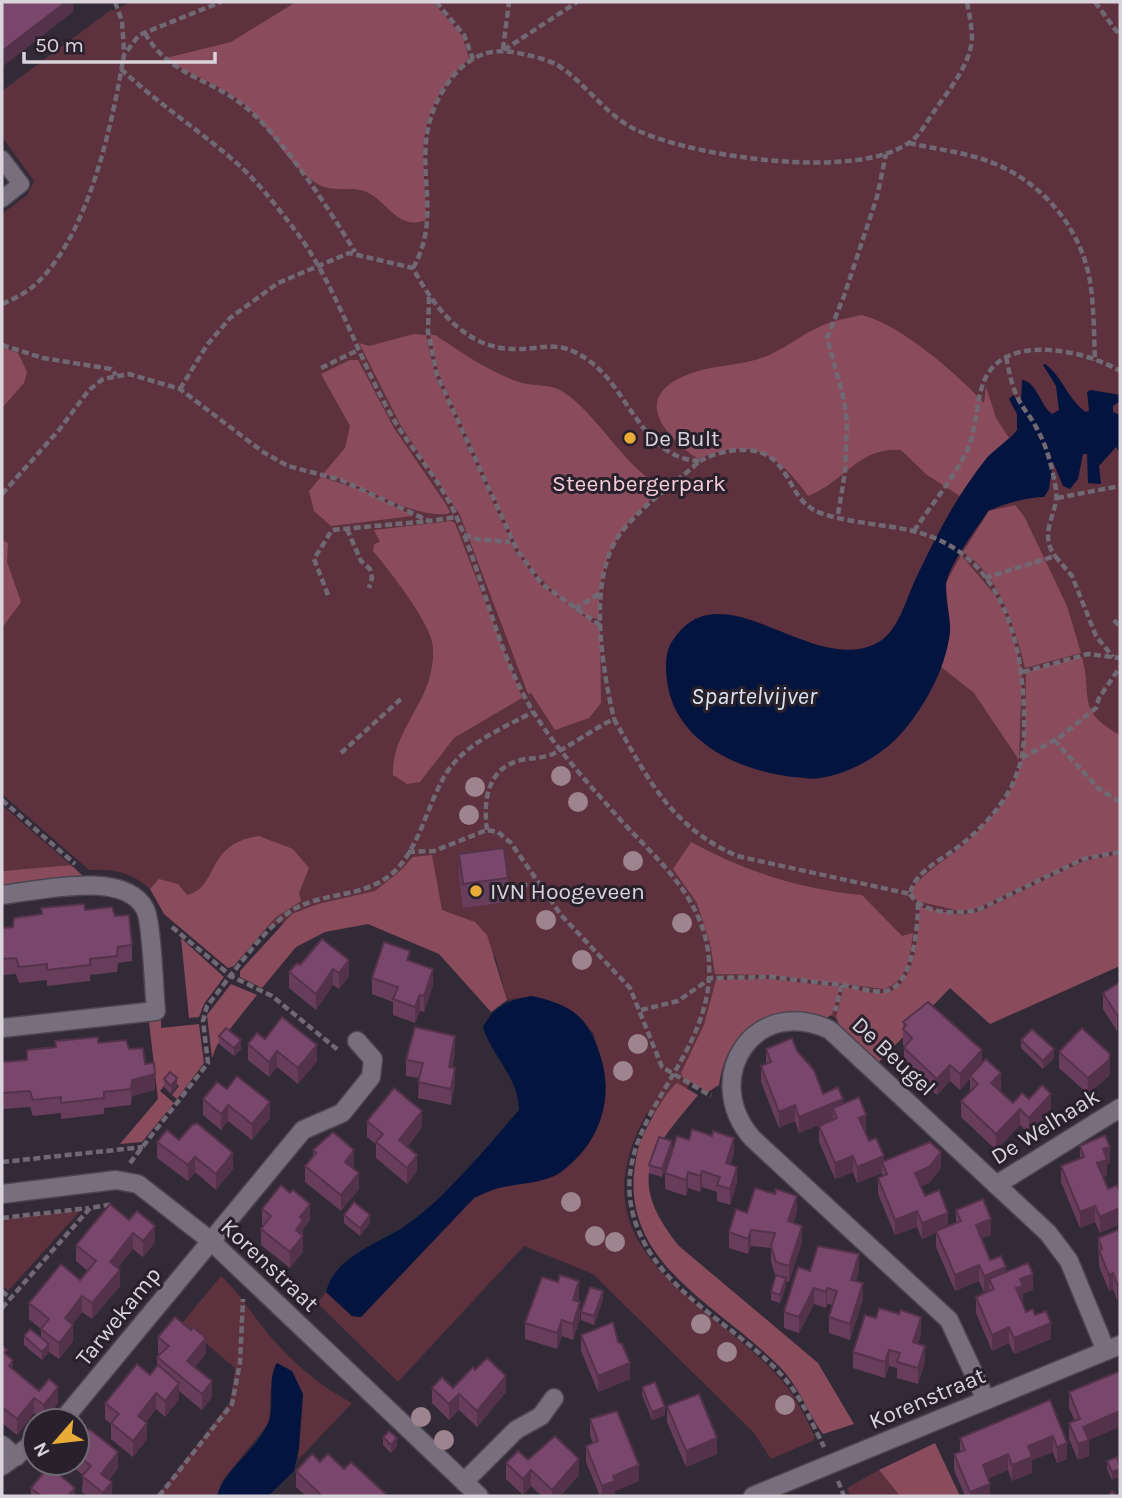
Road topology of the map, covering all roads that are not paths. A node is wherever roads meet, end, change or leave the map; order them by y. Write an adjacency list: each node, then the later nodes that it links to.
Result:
1 (2, 159): 2 (lane)
2 (2, 199)
3 (2, 895): 4 (street)
4 (2, 1028)
5 (356, 1041): 9 (street, Tarwekamp)
6 (1120, 1108): 7 (street, De Welhaak)
7 (996, 1185): 10 (street, De Beugel); 12 (street, De Beugel)
8 (2, 1194): 9 (street, Korenstraat)
9 (211, 1241): 13 (street, Tarwekamp); 16 (street, Korenstraat)
10 (1113, 1348): 12 (street, Korenstraat)
11 (554, 1398): 16 (street)
12 (986, 1400): 18 (street, Korenstraat)
13 (74, 1407)
14 (2, 1446): 15 (street)
15 (9, 1462)
16 (464, 1482): 17 (street, Korenstraat)
17 (479, 1496)
18 (754, 1496)

